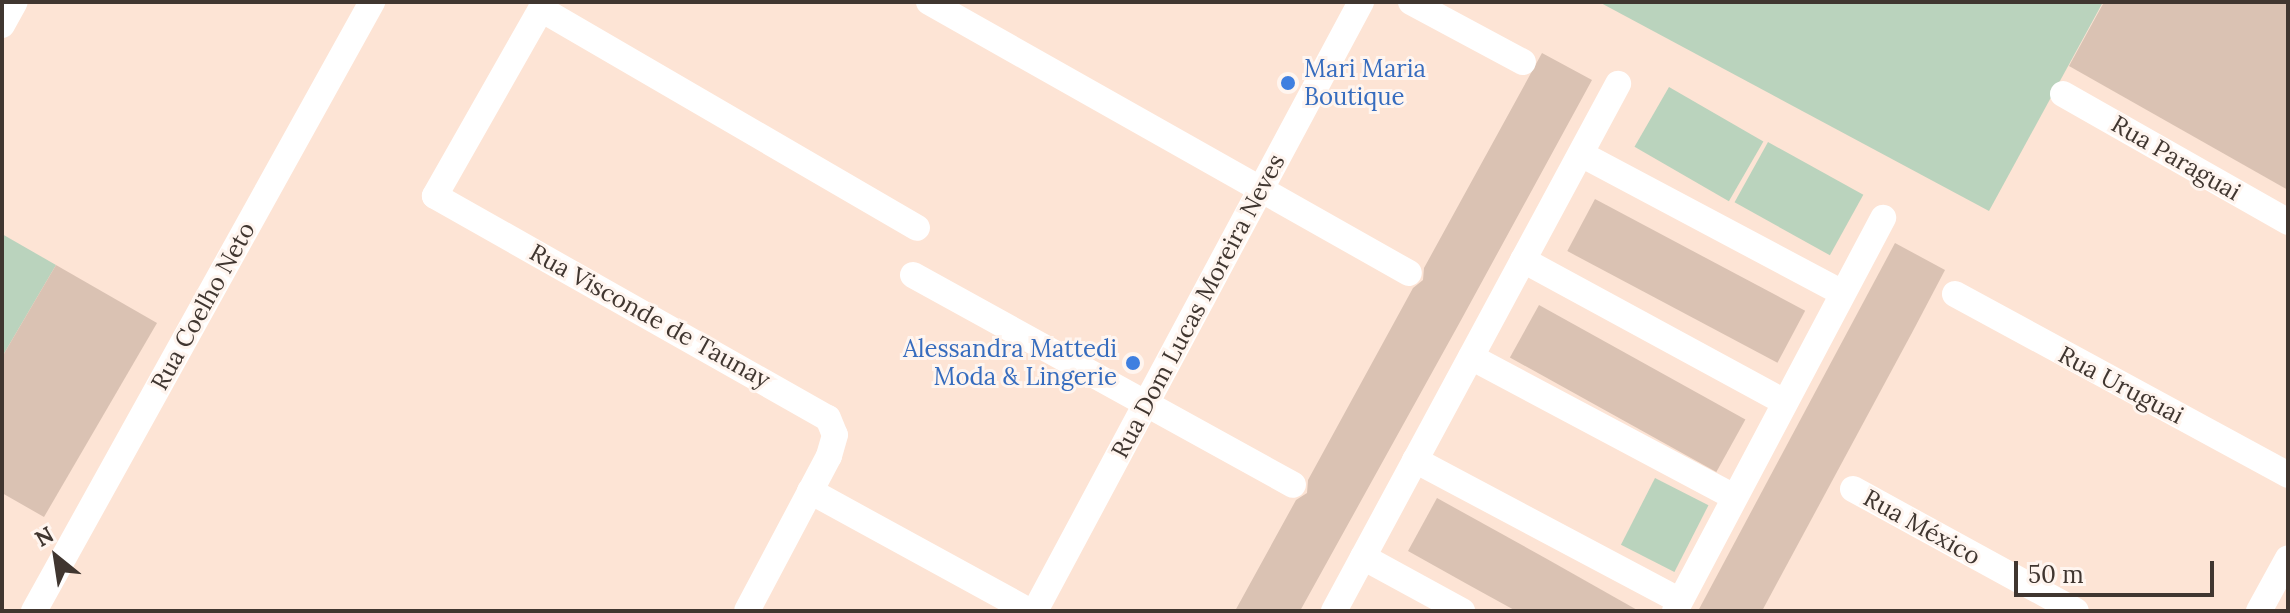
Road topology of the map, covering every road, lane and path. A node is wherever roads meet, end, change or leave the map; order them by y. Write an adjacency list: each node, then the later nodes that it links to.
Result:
1 (15, 2): 7 (street)
2 (372, 2): 33 (street, Rua Coelho Neto)
3 (929, 2): 12 (street)
4 (1361, 2): 12 (street, Rua Dom Lucas Moreira Neves)
5 (1411, 2): 8 (street)
6 (543, 6): 15 (street); 28 (street, Rua Visconde de Taunay)
7 (2, 25)
8 (1523, 62)
9 (1618, 84): 11 (street)
10 (2063, 94): 14 (street, Rua Paraguai)
11 (1581, 154): 16 (street); 19 (street)
12 (1261, 190): 17 (street); 23 (street, Rua Dom Lucas Moreira Neves)
13 (1883, 218): 19 (street)
14 (2288, 222)
15 (917, 228)
16 (1523, 260): 21 (street); 22 (street)
17 (1409, 273)
18 (913, 275): 23 (street)
19 (1841, 292): 22 (street)
20 (1955, 294): 25 (street, Rua Uruguai)
21 (1471, 357): 24 (street); 29 (street)
22 (1784, 402): 29 (street)
23 (1146, 404): 26 (street); 36 (street, Rua Dom Lucas Moreira Neves)
24 (1415, 460): 30 (street); 32 (street)
25 (2288, 475)
26 (1293, 485)
27 (1853, 489): 39 (street, Rua México)
28 (810, 491): 34 (street); 35 (street)
29 (1734, 497): 32 (street)
30 (1363, 557): 37 (street); 38 (street)
31 (2288, 558): 40 (street)
32 (1677, 606)
33 (34, 611)
34 (747, 611)
35 (1029, 611)
36 (1035, 611)
37 (1334, 611)
38 (1462, 611)
39 (2076, 611)
40 (2259, 611)

